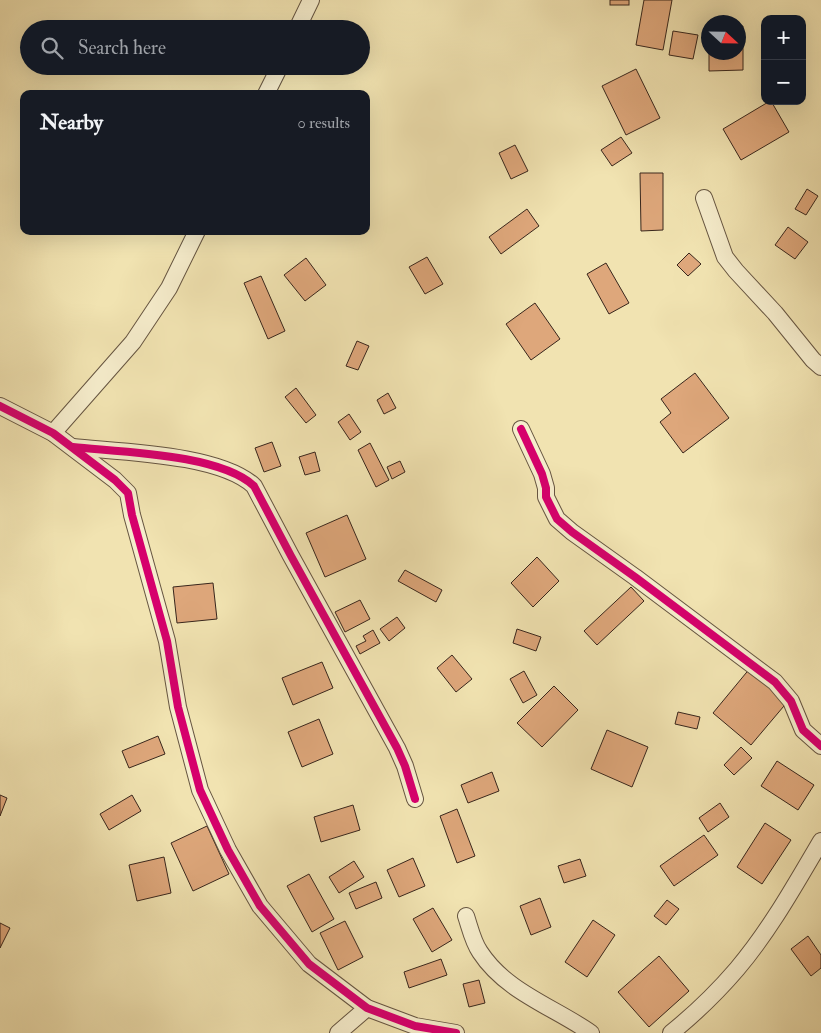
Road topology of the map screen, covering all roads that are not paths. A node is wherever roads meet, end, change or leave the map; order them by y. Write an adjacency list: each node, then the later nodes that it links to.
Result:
1 (311, 0): 2 (street)
2 (301, 20)
3 (276, 75): 4 (street)
4 (268, 90)
5 (704, 198): 7 (street)
6 (196, 235): 10 (street)
7 (821, 367)
8 (0, 406): 10 (street)
9 (521, 429): 12 (street)
10 (53, 433): 11 (street)
11 (73, 447): 13 (street); 16 (street)
12 (821, 746)
13 (415, 799)
14 (821, 841): 20 (street)
15 (466, 916): 19 (street)
16 (367, 1008): 17 (street); 18 (street)
17 (338, 1033)
18 (456, 1033)
19 (590, 1033)
20 (670, 1033)

